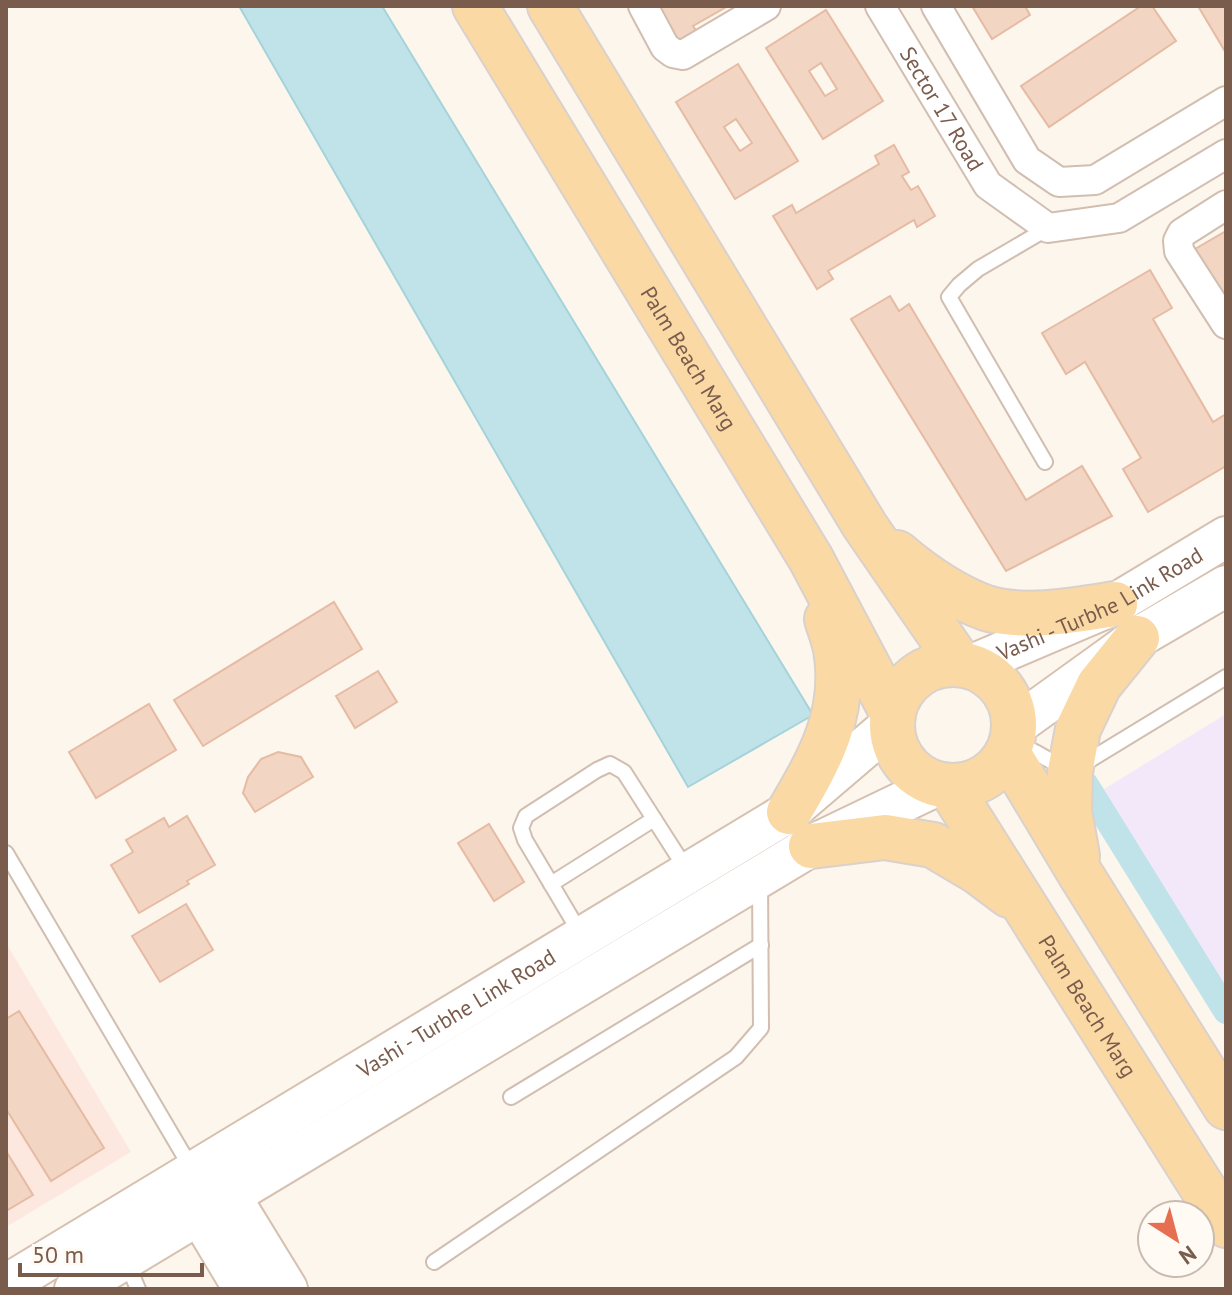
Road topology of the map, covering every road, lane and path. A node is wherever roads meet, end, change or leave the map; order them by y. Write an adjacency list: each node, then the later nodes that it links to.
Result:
1 (475, 6): 16 (main road, Palm Beach Marg)
2 (550, 6): 14 (main road)
3 (643, 6): 4 (street)
4 (766, 6)
5 (880, 6): 11 (street, Sector 17 Road)
6 (936, 6): 9 (street)
7 (1226, 101): 9 (street)
8 (1226, 154): 11 (street)
9 (1059, 182): 11 (street)
10 (1226, 205): 12 (street)
11 (1048, 228): 13 (lane)
12 (1226, 324)
13 (1045, 462)
14 (865, 526): 18 (main road); 19 (main road)
15 (1226, 537): 18 (main road, Vashi - Turbhe Link Road)
16 (811, 559): 21 (main road, Palm Beach Marg); 26 (main road)
17 (1226, 586): 18 (main road, Vashi - Turbhe Link Road)
18 (1126, 621): 19 (main road, Vashi - Turbhe Link Road); 22 (main road, Vashi - Turbhe Link Road); 23 (main road)
19 (965, 665): 21 (main road); 22 (main road)
20 (1226, 677): 23 (lane)
21 (892, 719): 24 (main road); 26 (main road, Vashi - Turbhe Link Road)
22 (1012, 740): 23 (lane); 24 (main road); 29 (main road)
23 (1070, 772): 29 (main road)
24 (944, 785): 26 (main road, Vashi - Turbhe Link Road); 32 (main road, Palm Beach Marg)
25 (654, 819): 28 (lane); 31 (lane); 31 (lane)
26 (800, 829): 28 (main road, Vashi - Turbhe Link Road); 30 (main road, Vashi - Turbhe Link Road); 32 (main road)
27 (6, 853): 37 (lane)
28 (688, 873): 33 (main road, Vashi - Turbhe Link Road)
29 (1081, 875): 36 (main road)
30 (760, 876): 34 (lane); 38 (main road, Vashi - Turbhe Link Road)
31 (551, 884): 33 (lane)
32 (1027, 909): 39 (main road, Palm Beach Marg)
33 (582, 937): 37 (main road, Vashi - Turbhe Link Road)
34 (761, 945): 35 (lane); 40 (lane)
35 (511, 1097)
36 (1226, 1107)
37 (194, 1172): 38 (main road); 42 (main road, Vashi - Turbhe Link Road)
38 (214, 1205): 41 (main road, Vashi - Turbhe Link Road); 44 (main road); 45 (main road)
39 (1226, 1225)
40 (434, 1262)
41 (132, 1274): 43 (main road, Vashi - Turbhe Link Road)
42 (6, 1285)
43 (75, 1289)
44 (244, 1289)
45 (287, 1289)

